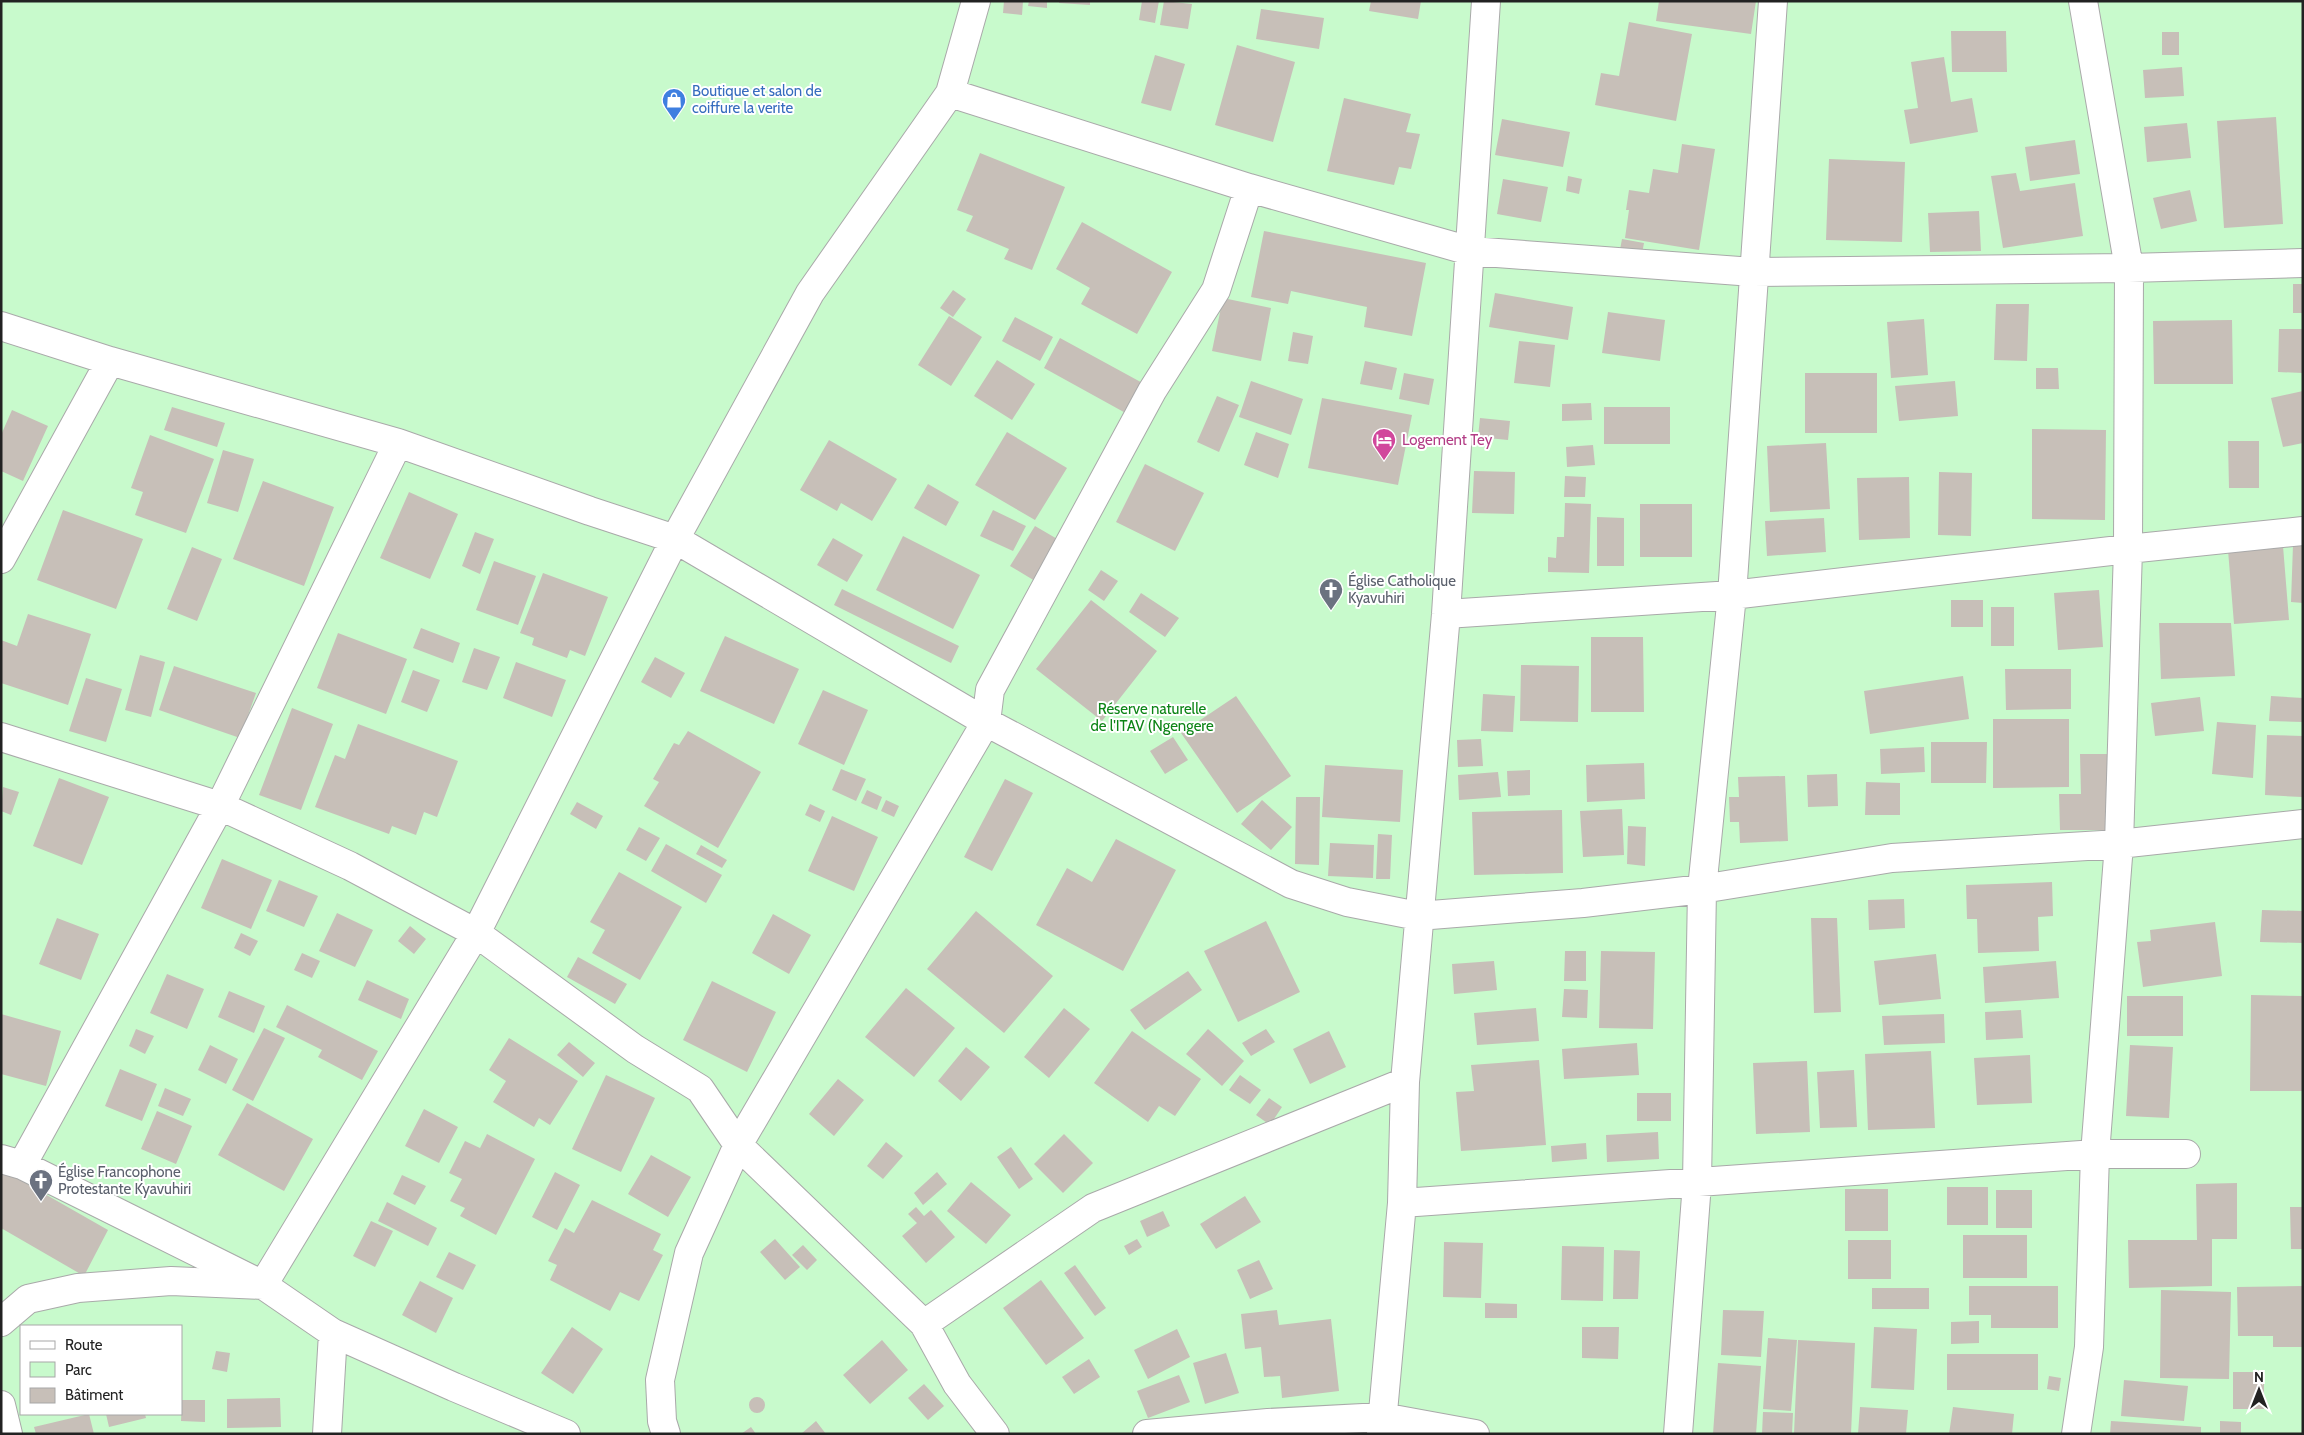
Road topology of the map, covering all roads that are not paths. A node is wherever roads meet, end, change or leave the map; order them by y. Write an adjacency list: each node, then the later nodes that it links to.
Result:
1 (976, 1): 5 (street)
2 (1486, 1): 7 (street)
3 (1773, 1): 10 (street)
4 (2083, 1): 9 (street)
5 (950, 93): 6 (street); 15 (street)
6 (1249, 188): 7 (street); 20 (street)
7 (1470, 250): 10 (street); 19 (street)
8 (2303, 263): 9 (street)
9 (2129, 268): 10 (street); 16 (street)
10 (1753, 272): 18 (street)
11 (1, 326): 12 (street)
12 (110, 361): 13 (street); 17 (street)
13 (398, 443): 15 (street); 22 (street)
14 (2303, 531): 16 (street)
15 (675, 539): 20 (street); 27 (street)
16 (2128, 548): 18 (street); 24 (street)
17 (1, 559)
18 (1732, 595): 19 (street); 25 (street)
19 (1446, 614): 26 (street)
20 (986, 722): 26 (street); 29 (street)
21 (1, 737): 22 (street)
22 (220, 806): 27 (street); 32 (street)
23 (2303, 824): 24 (street)
24 (2119, 844): 25 (street); 30 (street)
25 (1702, 889): 26 (street); 33 (street)
26 (1418, 916): 28 (street)
27 (476, 934): 29 (street); 35 (street)
28 (1405, 1082): 34 (street); 37 (street)
29 (738, 1145): 37 (street); 44 (street)
30 (2095, 1154): 31 (street); 33 (street); 49 (street)
31 (2186, 1154)
32 (12, 1162): 35 (street)
33 (1697, 1183): 34 (street); 48 (street)
34 (1402, 1203): 40 (street)
35 (263, 1285): 36 (street); 38 (street)
36 (1, 1322)
37 (924, 1324): 45 (street)
38 (334, 1332): 42 (street); 43 (street)
39 (1, 1405): 41 (street)
40 (1382, 1425): 46 (street); 47 (street)
41 (8, 1434)
42 (327, 1434)
43 (566, 1434)
44 (666, 1434)
45 (995, 1434)
46 (1147, 1434)
47 (1475, 1434)
48 (1678, 1434)
49 (2076, 1434)

